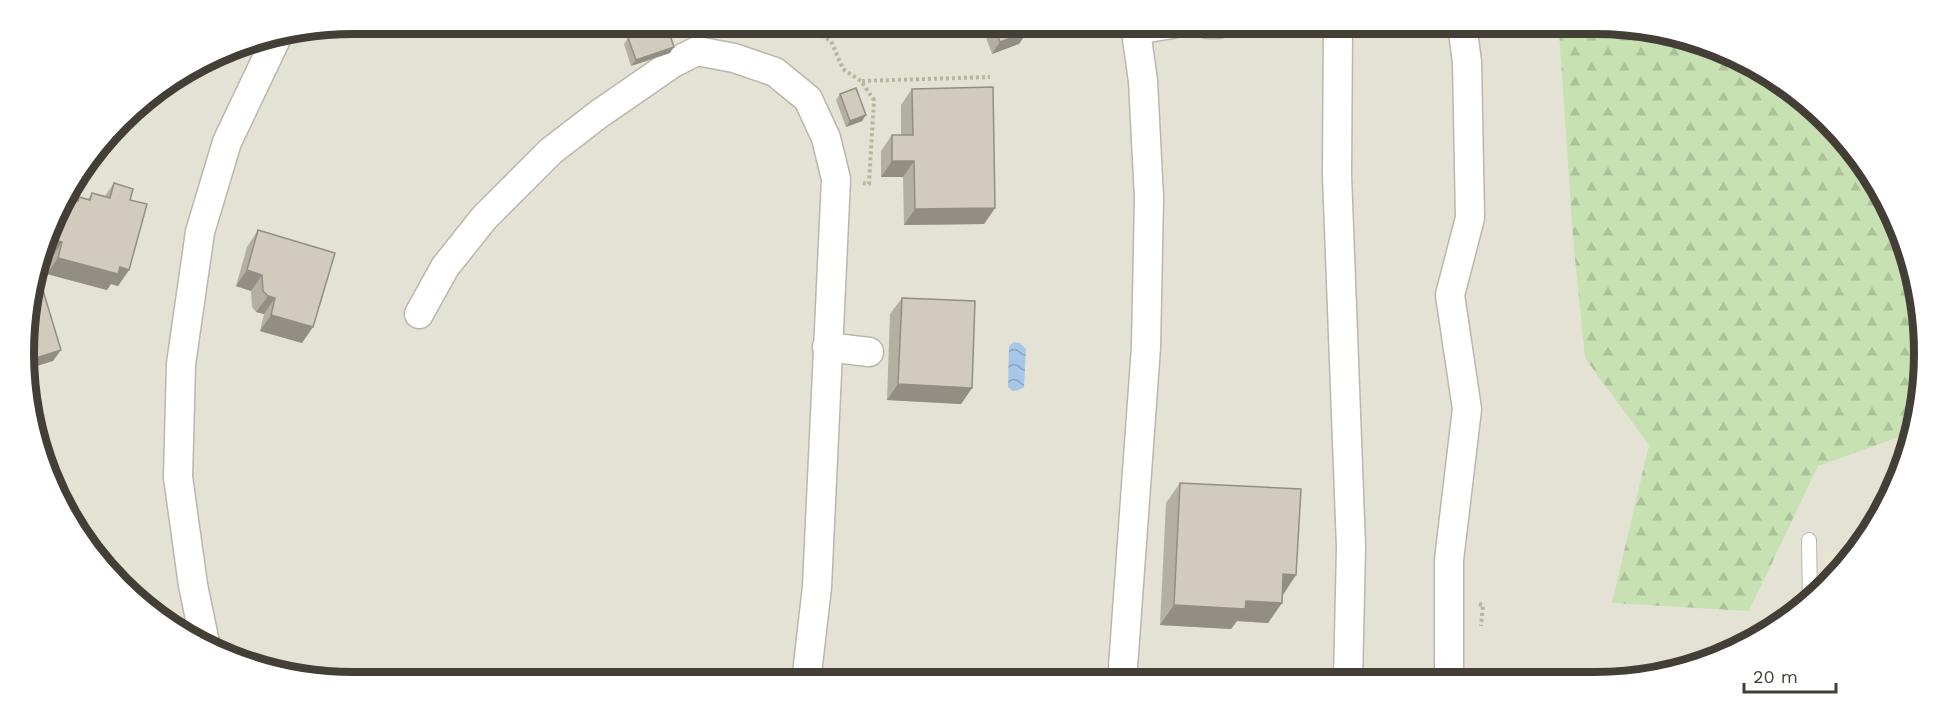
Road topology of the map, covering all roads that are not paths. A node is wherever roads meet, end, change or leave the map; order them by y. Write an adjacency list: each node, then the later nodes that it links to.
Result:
1 (1137, 34): 12 (street)
2 (1338, 34): 13 (street)
3 (1463, 34): 14 (street)
4 (273, 45): 10 (street)
5 (419, 314): 6 (street)
6 (827, 346): 7 (street); 11 (street)
7 (869, 352)
8 (1809, 540): 9 (lane)
9 (1810, 589)
10 (203, 635)
11 (807, 672)
12 (1123, 672)
13 (1348, 672)
14 (1449, 672)

